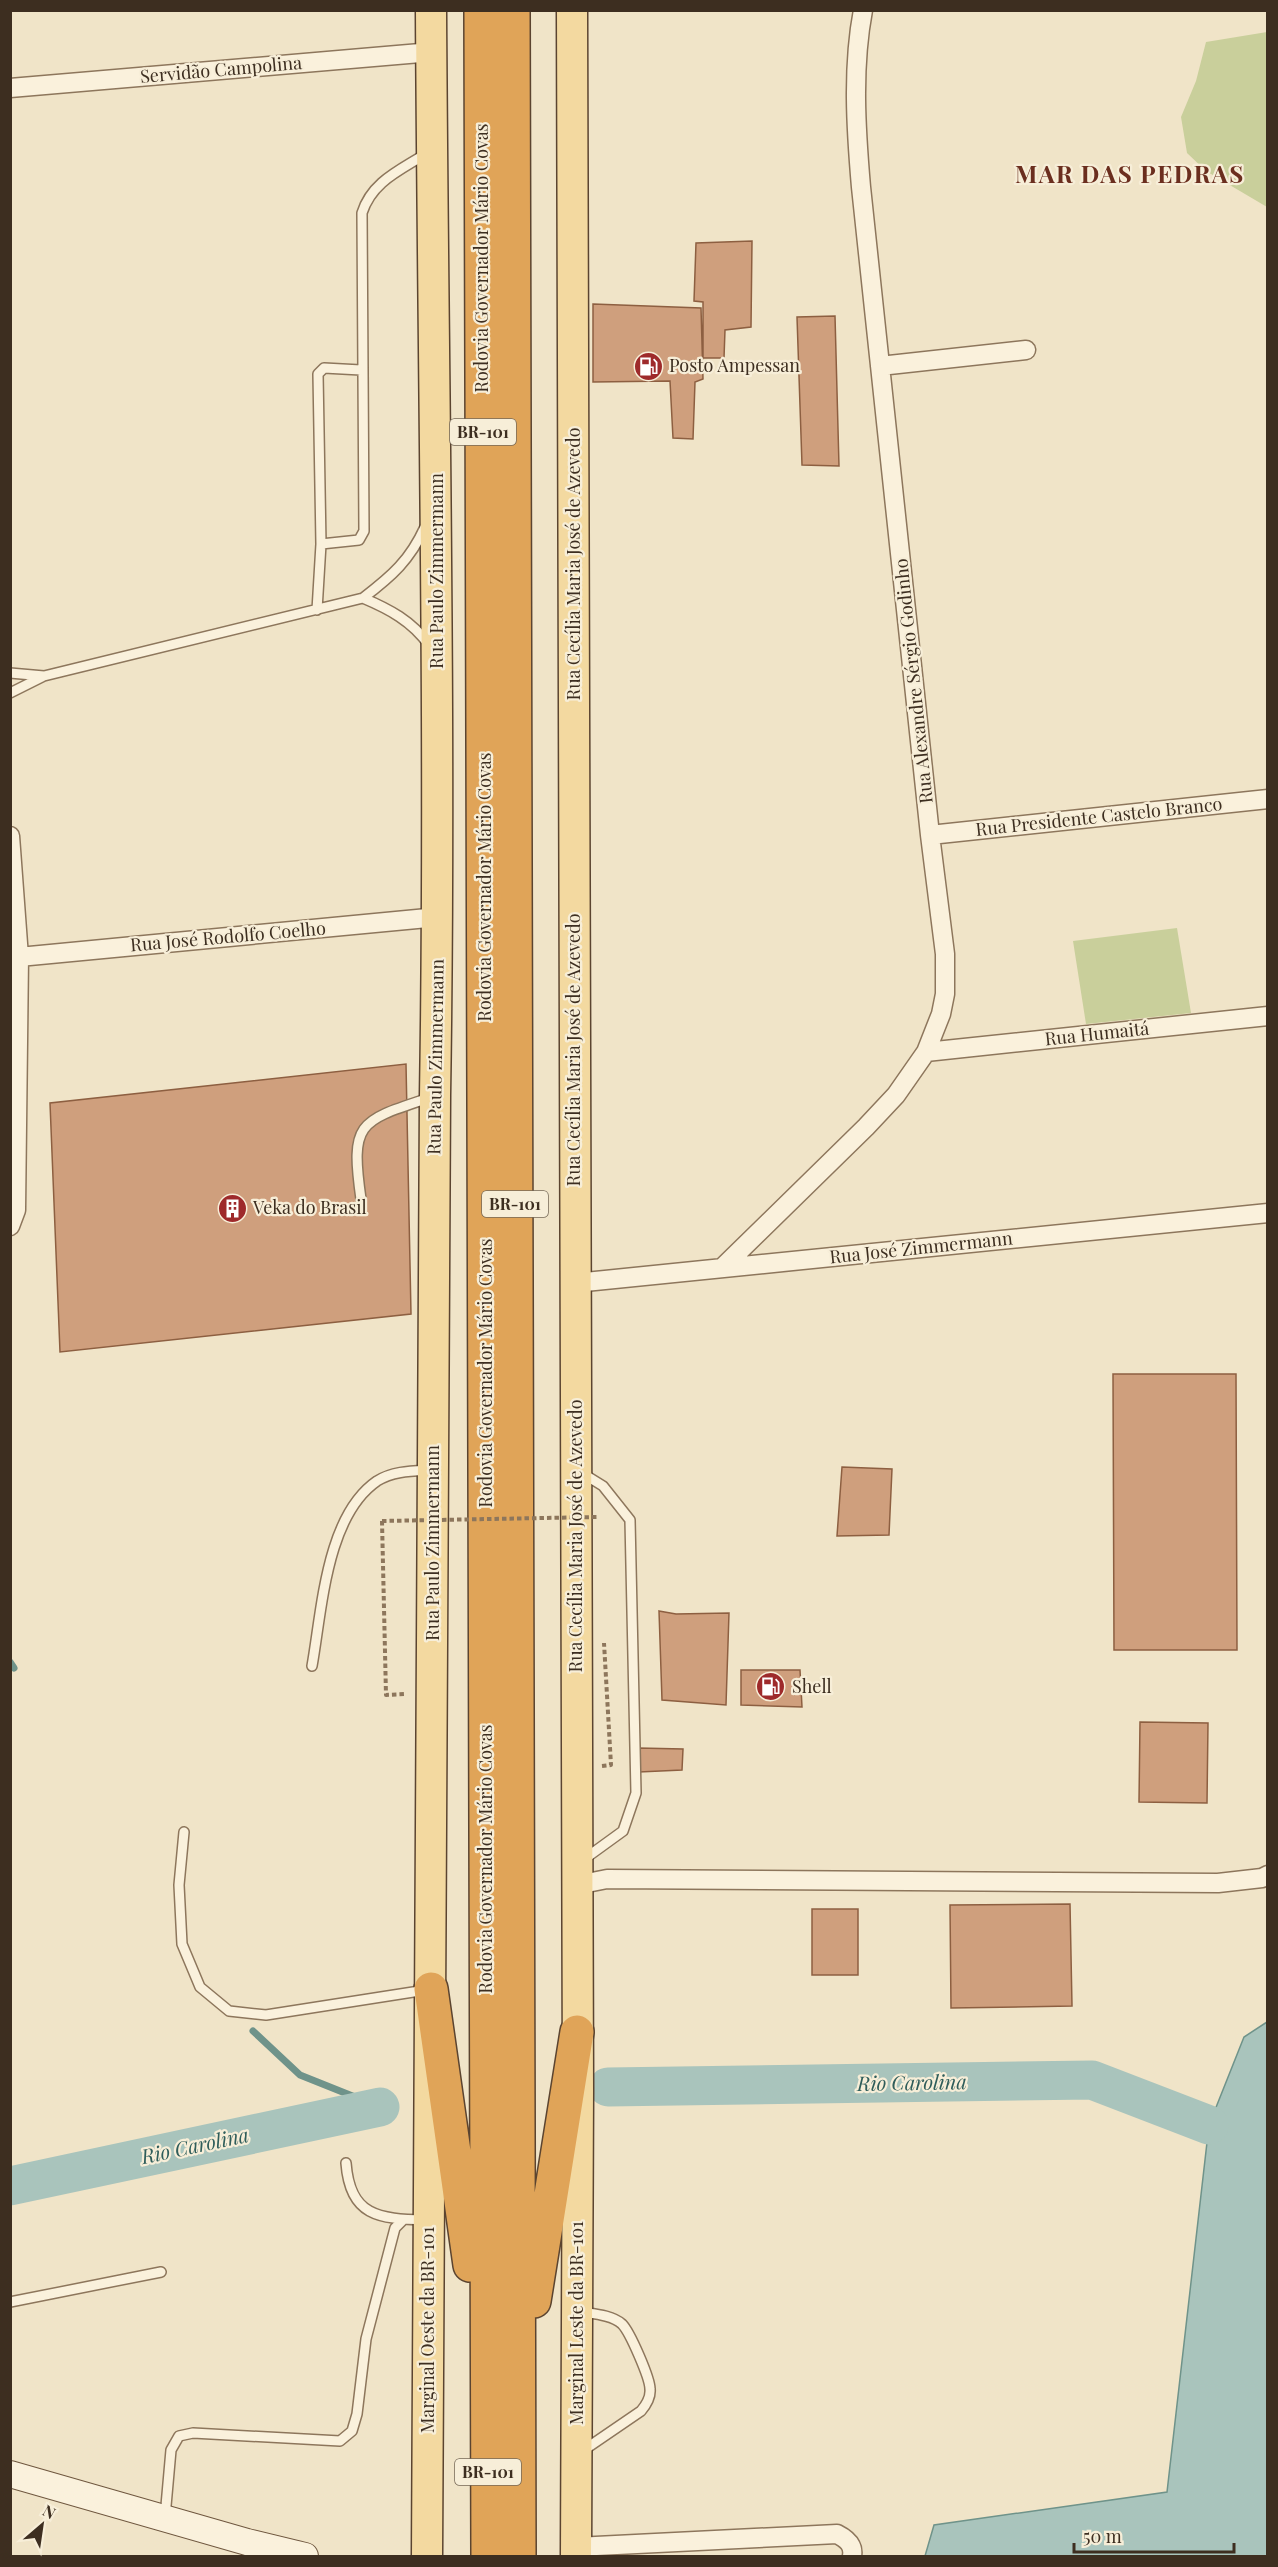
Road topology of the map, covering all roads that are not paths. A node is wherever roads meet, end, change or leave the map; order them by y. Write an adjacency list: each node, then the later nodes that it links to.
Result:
1 (431, 10): 6 (main road, Rua Paulo Zimmermann)
2 (482, 10): 49 (highway, Rodovia Governador Mário Covas / BR-101)
3 (513, 10): 50 (highway, Rodovia Governador Mário Covas / BR-101)
4 (572, 10): 33 (main road, Rua Cecília Maria José de Azevedo)
5 (863, 10): 10 (street, Rua Alexandre Sérgio Godinho)
6 (432, 52): 7 (street, Servidão Campolina); 8 (main road, Rua Paulo Zimmermann)
7 (10, 88)
8 (433, 149): 11 (lane); 12 (main road, Rua Paulo Zimmermann)
9 (1026, 350): 10 (street)
10 (880, 366): 21 (street, Rua Alexandre Sérgio Godinho)
11 (361, 370): 13 (lane); 13 (lane)
12 (437, 502): 14 (lane); 16 (main road, Rua Paulo Zimmermann)
13 (321, 544): 15 (lane)
14 (363, 598): 15 (lane); 16 (lane)
15 (316, 610): 18 (lane)
16 (437, 656): 23 (main road, Rua Paulo Zimmermann)
17 (10, 673): 18 (lane)
18 (44, 676): 19 (lane)
19 (10, 693)
20 (1268, 799): 21 (street, Rua Presidente Castelo Branco)
21 (930, 835): 27 (street, Rua Alexandre Sérgio Godinho)
22 (11, 836): 24 (street)
23 (438, 917): 24 (street, Rua José Rodolfo Coelho); 28 (main road, Rua Paulo Zimmermann)
24 (19, 957): 26 (street)
25 (1268, 1016): 27 (street, Rua Humaitá)
26 (15, 1032): 31 (street)
27 (926, 1052): 32 (street, Rua Alexandre Sérgio Godinho)
28 (435, 1096): 29 (lane); 35 (main road, Rua Paulo Zimmermann)
29 (361, 1199)
30 (1268, 1213): 32 (street, Rua José Zimmermann)
31 (10, 1226)
32 (722, 1268): 33 (street, Rua José Zimmermann)
33 (575, 1283): 34 (main road, Rua Cecília Maria José de Azevedo)
34 (575, 1469): 38 (main road, Rua Cecília Maria José de Azevedo); 38 (lane)
35 (432, 1470): 36 (lane); 40 (main road, Rua Paulo Zimmermann)
36 (312, 1666)
37 (184, 1832): 40 (lane)
38 (577, 1875): 39 (street); 41 (main road, Rua Cecília Maria José de Azevedo)
39 (1268, 1875)
40 (431, 1989): 43 (main road, Rua Paulo Zimmermann); 49 (highway)
41 (578, 2032): 42 (main road, Rua Cecília Maria José de Azevedo); 50 (highway)
42 (578, 2090): 48 (main road, Marginal Leste da BR-101)
43 (429, 2103): 45 (main road, Marginal Oeste da BR-101)
44 (346, 2163): 45 (lane)
45 (416, 2220): 53 (lane); 56 (main road, Marginal Oeste da BR-101)
46 (161, 2272): 47 (lane)
47 (10, 2302)
48 (577, 2312): 51 (main road, Marginal Leste da BR-101); 51 (lane)
49 (487, 2388): 57 (highway, Rodovia Governador Mário Covas / BR-101)
50 (518, 2397): 58 (highway, Rodovia Governador Mário Covas / BR-101)
51 (577, 2455): 54 (main road, Marginal Leste da BR-101)
52 (10, 2474): 53 (main road)
53 (165, 2518): 55 (main road)
54 (576, 2552): 59 (street)
55 (306, 2556)
56 (427, 2556)
57 (488, 2556)
58 (519, 2556)
59 (852, 2556)

